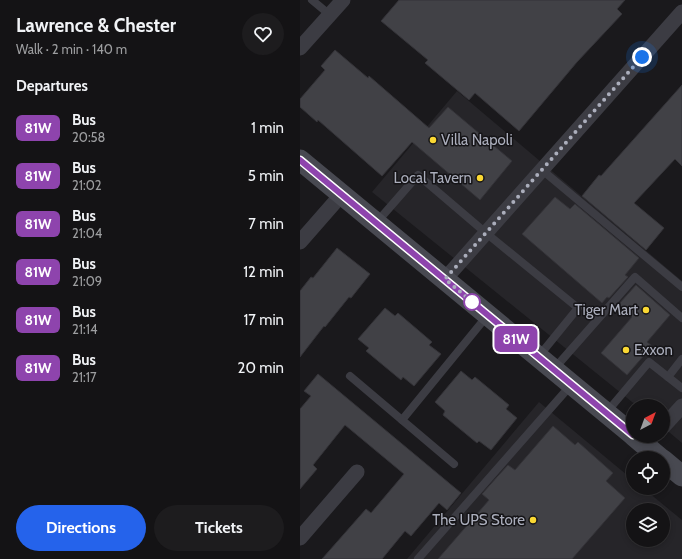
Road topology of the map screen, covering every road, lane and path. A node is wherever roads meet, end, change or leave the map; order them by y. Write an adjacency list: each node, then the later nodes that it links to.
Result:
1 (312, 0): 4 (lane)
2 (343, 0): 4 (street)
3 (682, 12): 7 (street)
4 (330, 15): 5 (street)
5 (300, 48)
6 (300, 160): 8 (main road)
7 (542, 170): 10 (street); 13 (lane)
8 (342, 194): 9 (main road); 11 (street)
9 (376, 223): 10 (lane); 12 (main road)
10 (486, 233): 12 (street); 16 (lane)
11 (300, 242)
12 (445, 279): 14 (main road)
13 (682, 287)
14 (488, 315): 16 (main road); 26 (lane)
15 (682, 318): 18 (lane)
16 (538, 357): 18 (main road)
17 (682, 359): 20 (lane)
18 (554, 370): 21 (main road)
19 (350, 376): 26 (lane)
20 (668, 377): 22 (lane); 24 (lane)
21 (572, 384): 24 (main road); 33 (lane)
22 (682, 388)
23 (682, 406): 25 (street)
24 (606, 413): 27 (main road)
25 (670, 419)
26 (402, 420): 28 (lane)
27 (626, 428)
28 (454, 464)
29 (670, 466): 31 (main road)
30 (357, 472): 32 (street)
31 (682, 476)
32 (300, 538)
33 (418, 559)

